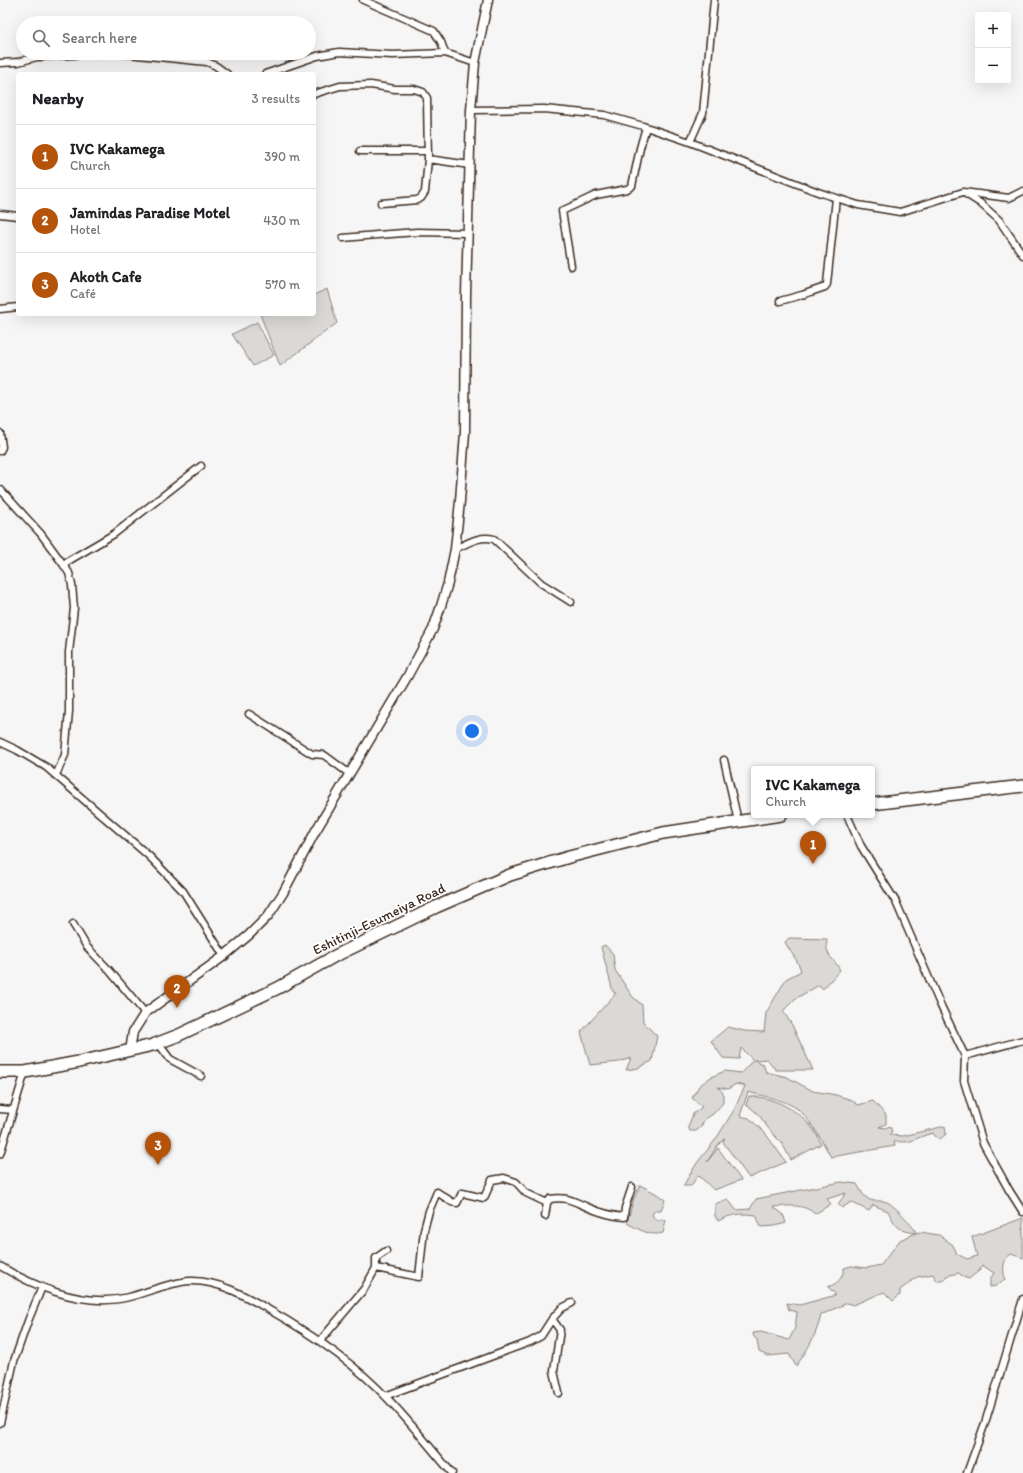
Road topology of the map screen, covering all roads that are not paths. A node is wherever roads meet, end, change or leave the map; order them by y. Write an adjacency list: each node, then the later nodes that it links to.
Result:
1 (363, 0): 4 (street)
2 (488, 0): 10 (street)
3 (714, 0): 16 (street)
4 (445, 53): 5 (street); 10 (street)
5 (316, 56)
6 (26, 60): 9 (street)
7 (187, 60): 11 (street)
8 (305, 60): 12 (street)
9 (0, 63)
10 (475, 63): 14 (street)
11 (224, 72)
12 (271, 72)
13 (316, 93): 18 (street)
14 (471, 110): 15 (street); 20 (street)
15 (646, 127): 16 (street); 30 (street)
16 (690, 142): 23 (street)
17 (360, 151): 18 (street)
18 (428, 151): 19 (street)
19 (428, 159): 20 (street); 24 (street)
20 (470, 165): 27 (street)
21 (1023, 191): 22 (street)
22 (962, 192): 23 (street); 29 (street)
23 (836, 198): 31 (street)
24 (381, 203)
25 (0, 214): 26 (street)
26 (16, 216)
27 (468, 233): 28 (street); 38 (street)
28 (342, 238)
29 (1023, 255)
30 (571, 266)
31 (780, 301)
32 (16, 308): 33 (street)
33 (0, 309)
34 (0, 433): 35 (street)
35 (0, 451)
36 (201, 466): 39 (street)
37 (0, 489): 39 (street)
38 (455, 549): 40 (street); 44 (street)
39 (63, 564): 45 (street)
40 (571, 602)
41 (248, 714): 44 (street)
42 (0, 742): 45 (street)
43 (724, 760): 50 (street)
44 (350, 774): 52 (street)
45 (56, 775): 52 (street)
46 (1023, 786): 47 (highway)
47 (875, 804)
48 (760, 818): 50 (highway, Eshitinji-Esumeiya Road)
49 (848, 818): 57 (street)
50 (738, 821): 55 (highway, Eshitinji-Esumeiya Road)
51 (73, 924): 53 (street)
52 (224, 956): 53 (street)
53 (145, 1013): 56 (street)
54 (1023, 1040): 57 (street)
55 (158, 1043): 56 (highway, Eshitinji-Esumeiya Road); 60 (street)
56 (130, 1051): 59 (highway, Eshitinji-Esumeiya Road)
57 (965, 1056): 66 (street)
58 (0, 1072): 59 (highway, Eshitinji-Esumeiya Road)
59 (25, 1072): 62 (street)
60 (201, 1076)
61 (0, 1109): 62 (street)
62 (14, 1110): 63 (street)
63 (0, 1154)
64 (632, 1187): 65 (street)
65 (547, 1203): 67 (street); 70 (street)
66 (1023, 1212)
67 (544, 1216)
68 (386, 1251): 70 (street)
69 (0, 1266): 71 (street)
70 (376, 1268): 75 (street)
71 (42, 1287): 75 (street); 78 (street)
72 (1023, 1299): 80 (street)
73 (572, 1303): 74 (street)
74 (552, 1318): 76 (street); 77 (street)
75 (320, 1341): 77 (street)
76 (560, 1393)
77 (385, 1396): 79 (street)
78 (0, 1423)
79 (452, 1473)
80 (966, 1473)

